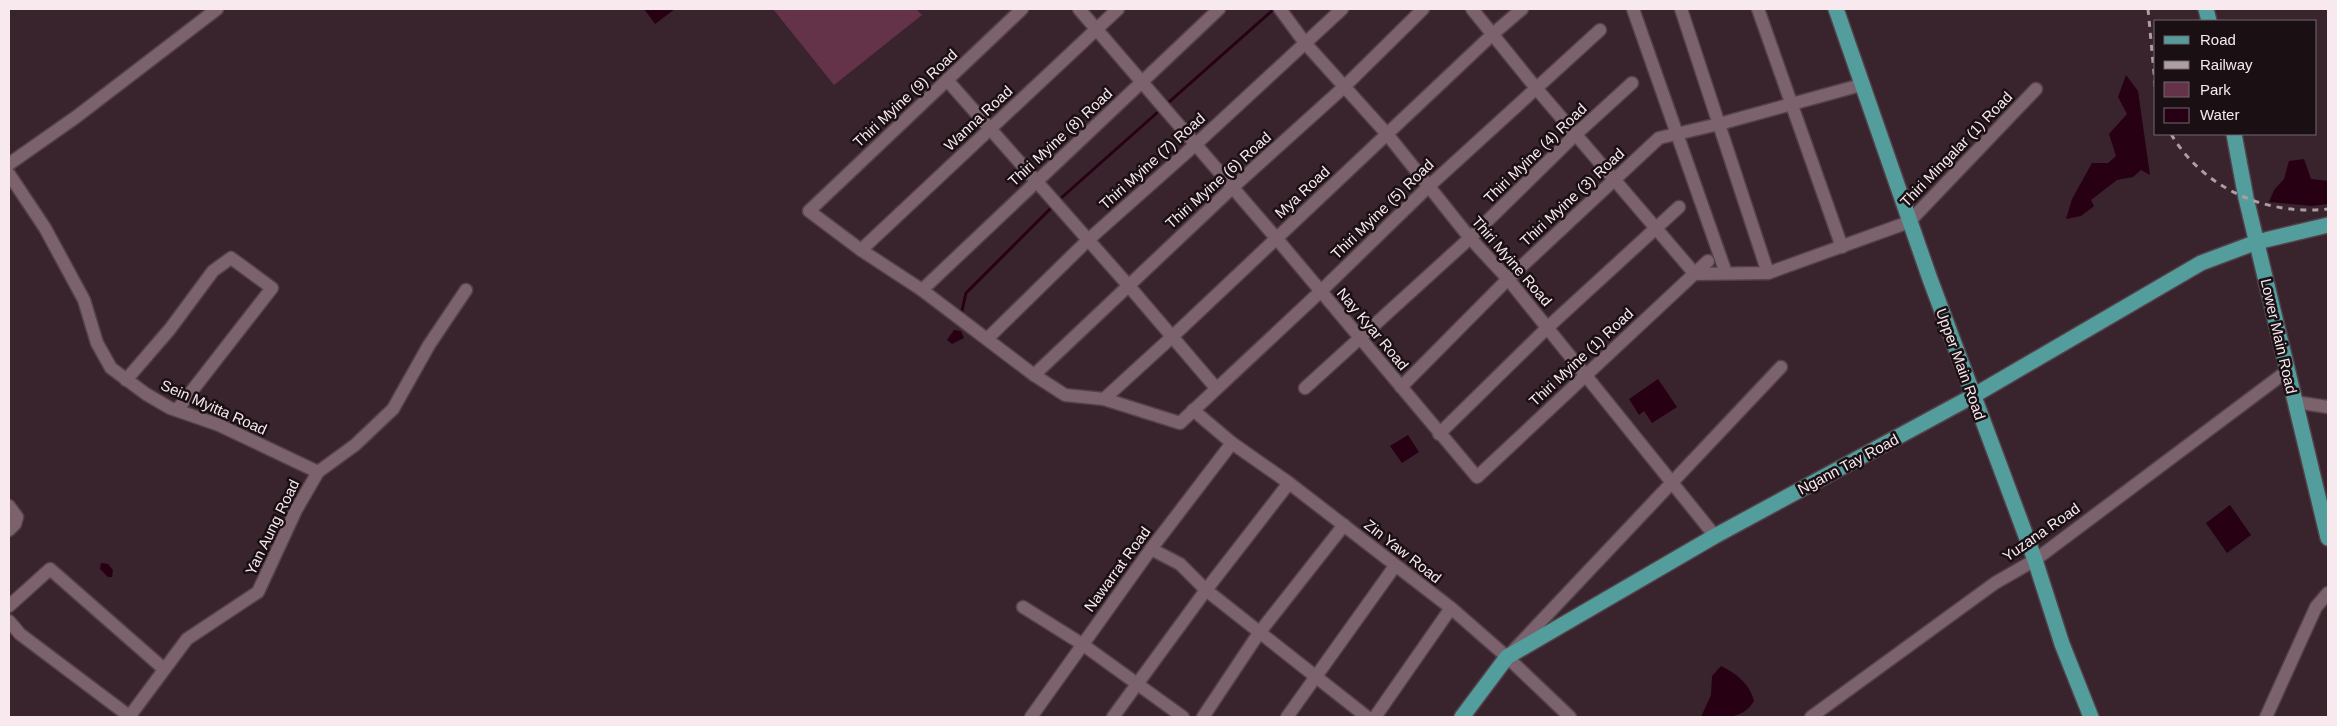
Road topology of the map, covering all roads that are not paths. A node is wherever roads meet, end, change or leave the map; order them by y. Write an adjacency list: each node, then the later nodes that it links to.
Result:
1 (217, 9): 34 (street)
2 (1022, 9): 19 (street, Thiri Myine (9) Road)
3 (1079, 9): 15 (street, Nay Kyar Road)
4 (1118, 9): 15 (street, Wanna Road)
5 (1219, 9): 20 (street, Thiri Myine (8) Road)
6 (1280, 9): 18 (street, Thiri Myine Road)
7 (1342, 9): 18 (street, Thiri Myine (7) Road)
8 (1423, 9): 23 (street, Thiri Myine (6) Road)
9 (1472, 9): 17 (street)
10 (1522, 9): 17 (street, Mya Road)
11 (1633, 9): 31 (street)
12 (1682, 9): 27 (street)
13 (1758, 9): 26 (street)
14 (1836, 9): 22 (main road, Upper Main Road)
15 (1096, 29): 20 (street, Nay Kyar Road); 28 (street, Wanna Road)
16 (1600, 30): 24 (street, Thiri Myine (5) Road)
17 (1494, 33): 24 (street); 29 (street, Mya Road)
18 (1305, 43): 23 (street, Thiri Myine Road); 33 (street, Thiri Myine (7) Road)
19 (947, 80): 28 (street); 49 (street, Thiri Myine (9) Road)
20 (1141, 83): 33 (street, Nay Kyar Road); 37 (street, Thiri Myine (8) Road)
21 (1632, 83): 30 (street, Thiri Myine (4) Road)
22 (1861, 85): 26 (street, Thiri Myine (3) Road); 41 (main road, Upper Main Road)
23 (1344, 87): 29 (street, Thiri Myine Road); 39 (street, Thiri Myine (6) Road)
24 (1536, 88): 30 (street); 38 (street, Thiri Myine (5) Road)
25 (2036, 89): 41 (street, Thiri Mingalar (1) Road)
26 (1792, 105): 27 (street, Thiri Myine (3) Road); 48 (street)
27 (1719, 124): 31 (street, Thiri Myine (3) Road); 52 (street)
28 (990, 129): 37 (street); 49 (street, Wanna Road)
29 (1387, 134): 38 (street, Thiri Myine Road); 45 (street, Mya Road)
30 (1575, 134): 36 (street); 44 (street, Thiri Myine (4) Road)
31 (1678, 134): 36 (street, Thiri Myine (3) Road); 51 (street)
32 (2234, 135): 47 (main road, Lower Main Road)
33 (1196, 144): 39 (street, Nay Kyar Road); 46 (street, Thiri Myine (7) Road)
34 (9, 164)
35 (9, 174): 67 (street, Sein Myitta Road)
36 (1614, 180): 43 (street); 54 (street, Thiri Myine (3) Road)
37 (1036, 182): 46 (street); 57 (street, Thiri Myine (8) Road)
38 (1428, 187): 44 (street, Thiri Myine Road); 58 (street, Thiri Myine (5) Road)
39 (1232, 188): 45 (street, Nay Kyar Road); 55 (street, Thiri Myine (6) Road)
40 (1678, 207): 43 (street)
41 (1909, 222): 48 (street, Thiri Mingalar (1) Road); 71 (main road, Upper Main Road)
42 (2328, 225): 47 (main road, Ngann Tay Road)
43 (1656, 229): 53 (street); 59 (street)
44 (1470, 238): 54 (street, Thiri Myine Road); 61 (street, Thiri Myine (4) Road)
45 (1277, 239): 58 (street, Nay Kyar Road); 60 (street, Mya Road)
46 (1088, 240): 55 (street); 62 (street, Thiri Myine (7) Road)
47 (2257, 242): 64 (main road, Lower Main Road); 71 (main road, Ngann Tay Road)
48 (1842, 247): 52 (street, Thiri Mingalar (1) Road)
49 (861, 250): 57 (street)
50 (1708, 261): 53 (street, Thiri Myine (1) Road)
51 (1726, 273): 52 (street, Thiri Mingalar (1) Road); 53 (street, Thiri Mingalar (1) Road)
52 (1768, 273)
53 (1695, 274): 66 (street, Thiri Myine (1) Road)
54 (1508, 278): 59 (street, Thiri Myine Road); 68 (street, Thiri Myine (3) Road)
55 (1128, 284): 60 (street); 65 (street, Thiri Myine (6) Road)
56 (466, 290): 80 (street, Yan Aung Road)
57 (922, 290): 62 (street)
58 (1321, 291): 61 (street, Nay Kyar Road); 70 (street, Thiri Myine (5) Road)
59 (1548, 328): 66 (street, Thiri Myine Road); 78 (street)
60 (1173, 336): 70 (street); 72 (street, Mya Road)
61 (1360, 338): 68 (street, Nay Kyar Road); 69 (street, Thiri Myine (4) Road)
62 (987, 339): 65 (street)
63 (1781, 367): 81 (street)
64 (2287, 371): 73 (main road, Lower Main Road); 89 (street, Yuzana Road)
65 (1034, 375): 72 (street)
66 (1585, 375): 78 (street, Thiri Myine (1) Road); 81 (street, Thiri Myine Road)
67 (126, 380): 75 (street, Sein Myitta Road); 75 (street)
68 (1401, 387): 78 (street, Nay Kyar Road)
69 (1305, 388)
70 (1212, 392): 76 (street, Thiri Myine (5) Road); 77 (street)
71 (1973, 396): 86 (main road, Ngann Tay Road); 89 (main road, Upper Main Road)
72 (1104, 399): 76 (street, Thiri Myine (5) Road)
73 (2295, 402): 74 (street); 87 (main road, Lower Main Road)
74 (2328, 407)
75 (177, 410): 80 (street, Sein Myitta Road)
76 (1193, 410): 77 (street, Zin Yaw Road)
77 (1206, 422): 79 (street, Zin Yaw Road)
78 (1439, 434)
79 (1232, 443): 82 (street, Zin Yaw Road); 88 (street, Nawarrat Road)
80 (318, 472): 100 (street, Yan Aung Road)
81 (1672, 481): 86 (street, Thiri Myine Road); 99 (street)
82 (1289, 483): 84 (street, Zin Yaw Road); 91 (street)
83 (9, 506): 85 (street)
84 (1344, 525): 90 (street, Zin Yaw Road); 97 (street)
85 (9, 530)
86 (1715, 536): 99 (main road, Ngann Tay Road)
87 (2328, 538)
88 (1151, 549): 91 (street); 98 (street, Nawarrat Road)
89 (2035, 560): 113 (street, Yuzana Road); 114 (main road, Upper Main Road)
90 (1395, 566): 95 (street, Zin Yaw Road); 101 (street)
91 (1206, 590): 97 (street); 102 (street)
92 (2328, 593): 115 (street)
93 (9, 606): 100 (street)
94 (1023, 607): 98 (street)
95 (1451, 608): 99 (street, Zin Yaw Road); 110 (street)
96 (9, 621): 103 (street)
97 (1259, 633): 101 (street); 107 (street)
98 (1082, 644): 102 (street); 104 (street, Nawarrat Road)
99 (1508, 657): 111 (main road, Ngann Tay Road); 112 (street, Zin Yaw Road)
100 (164, 669): 103 (street, Yan Aung Road)
101 (1316, 677): 108 (street); 109 (street)
102 (1137, 684): 105 (street); 106 (street)
103 (129, 717)
104 (1031, 717)
105 (1113, 717)
106 (1183, 717)
107 (1203, 717)
108 (1288, 717)
109 (1367, 717)
110 (1375, 717)
111 (1462, 717)
112 (1570, 717)
113 (1811, 717)
114 (2092, 717)
115 (2266, 717)

